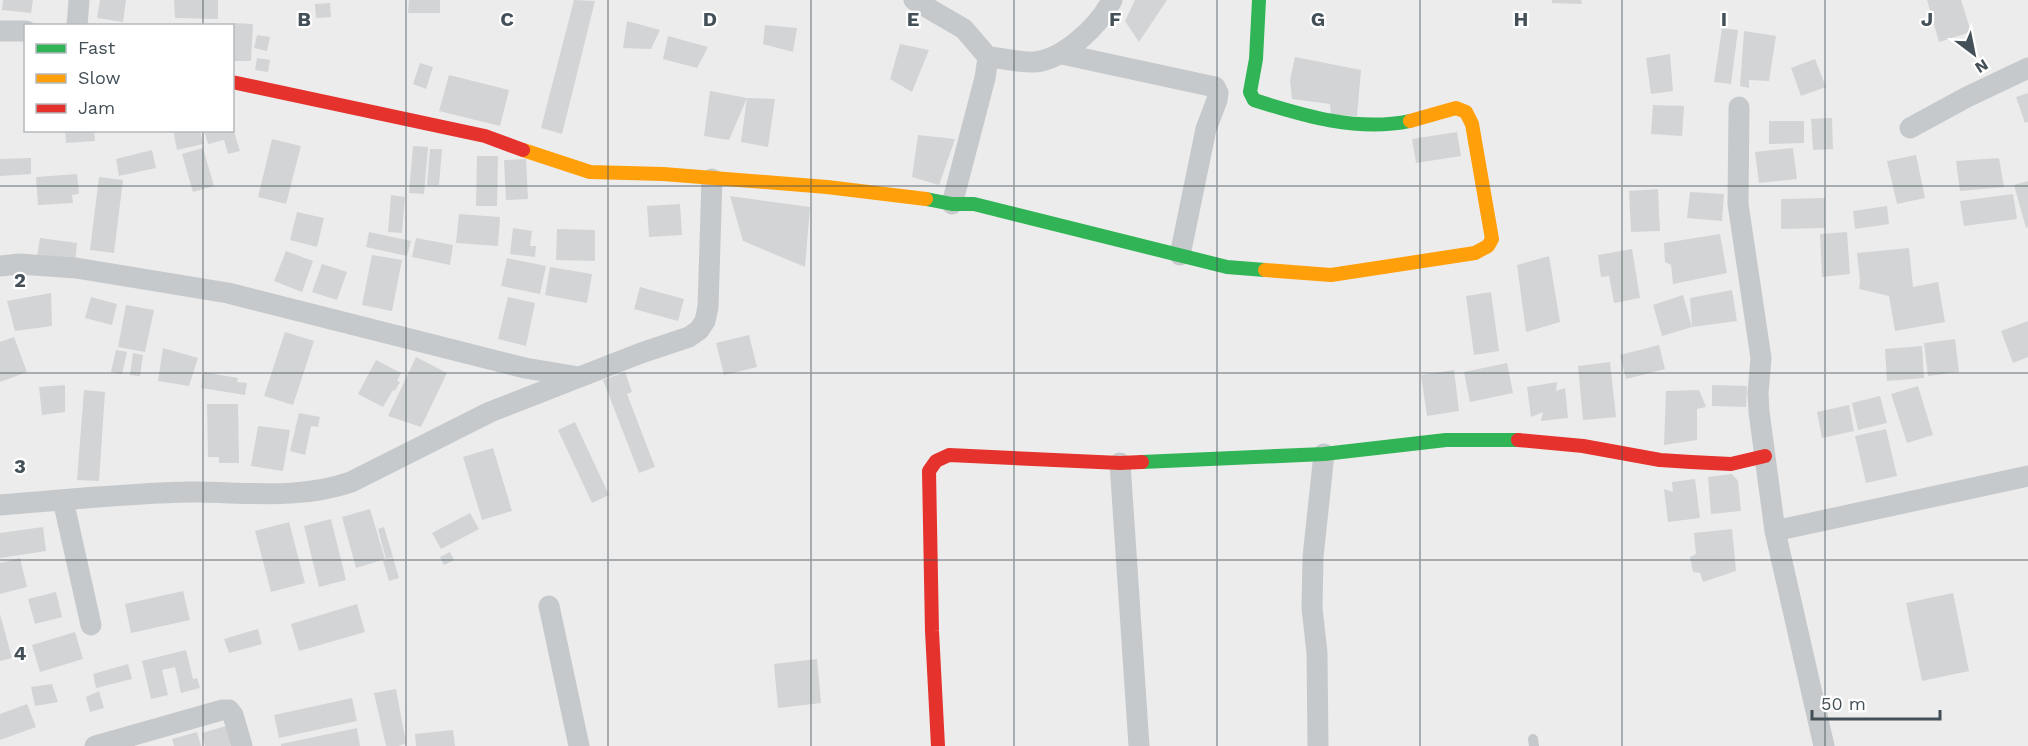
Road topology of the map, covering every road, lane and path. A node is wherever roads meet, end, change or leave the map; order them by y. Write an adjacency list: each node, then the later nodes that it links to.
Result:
1 (79, 0): 5 (street)
2 (915, 0): 9 (street)
3 (1112, 0): 8 (street)
4 (1259, 0): 16 (street)
5 (77, 24)
6 (0, 31): 7 (street)
7 (24, 32)
8 (1062, 54): 9 (street); 16 (street)
9 (988, 57): 15 (street)
10 (2028, 68): 13 (street)
11 (234, 82): 14 (street)
12 (1739, 107): 20 (street)
13 (1910, 128)
14 (712, 178): 15 (street); 18 (street)
15 (952, 204): 16 (street)
16 (1179, 255)
17 (0, 266): 18 (street)
18 (580, 377): 25 (street)
19 (1324, 454): 21 (street); 22 (street); 35 (street)
20 (1765, 456): 22 (street); 24 (street)
21 (1120, 463): 33 (street); 34 (street)
22 (1731, 464): 24 (street)
23 (2028, 476): 27 (street)
24 (1769, 486): 27 (street)
25 (63, 500): 26 (street); 29 (street)
26 (0, 505)
27 (1775, 531): 36 (street)
28 (549, 606): 32 (street)
29 (91, 625)
30 (95, 746): 31 (street)
31 (242, 746)
32 (579, 746)
33 (938, 746)
34 (1139, 746)
35 (1318, 746)
36 (1824, 746)

